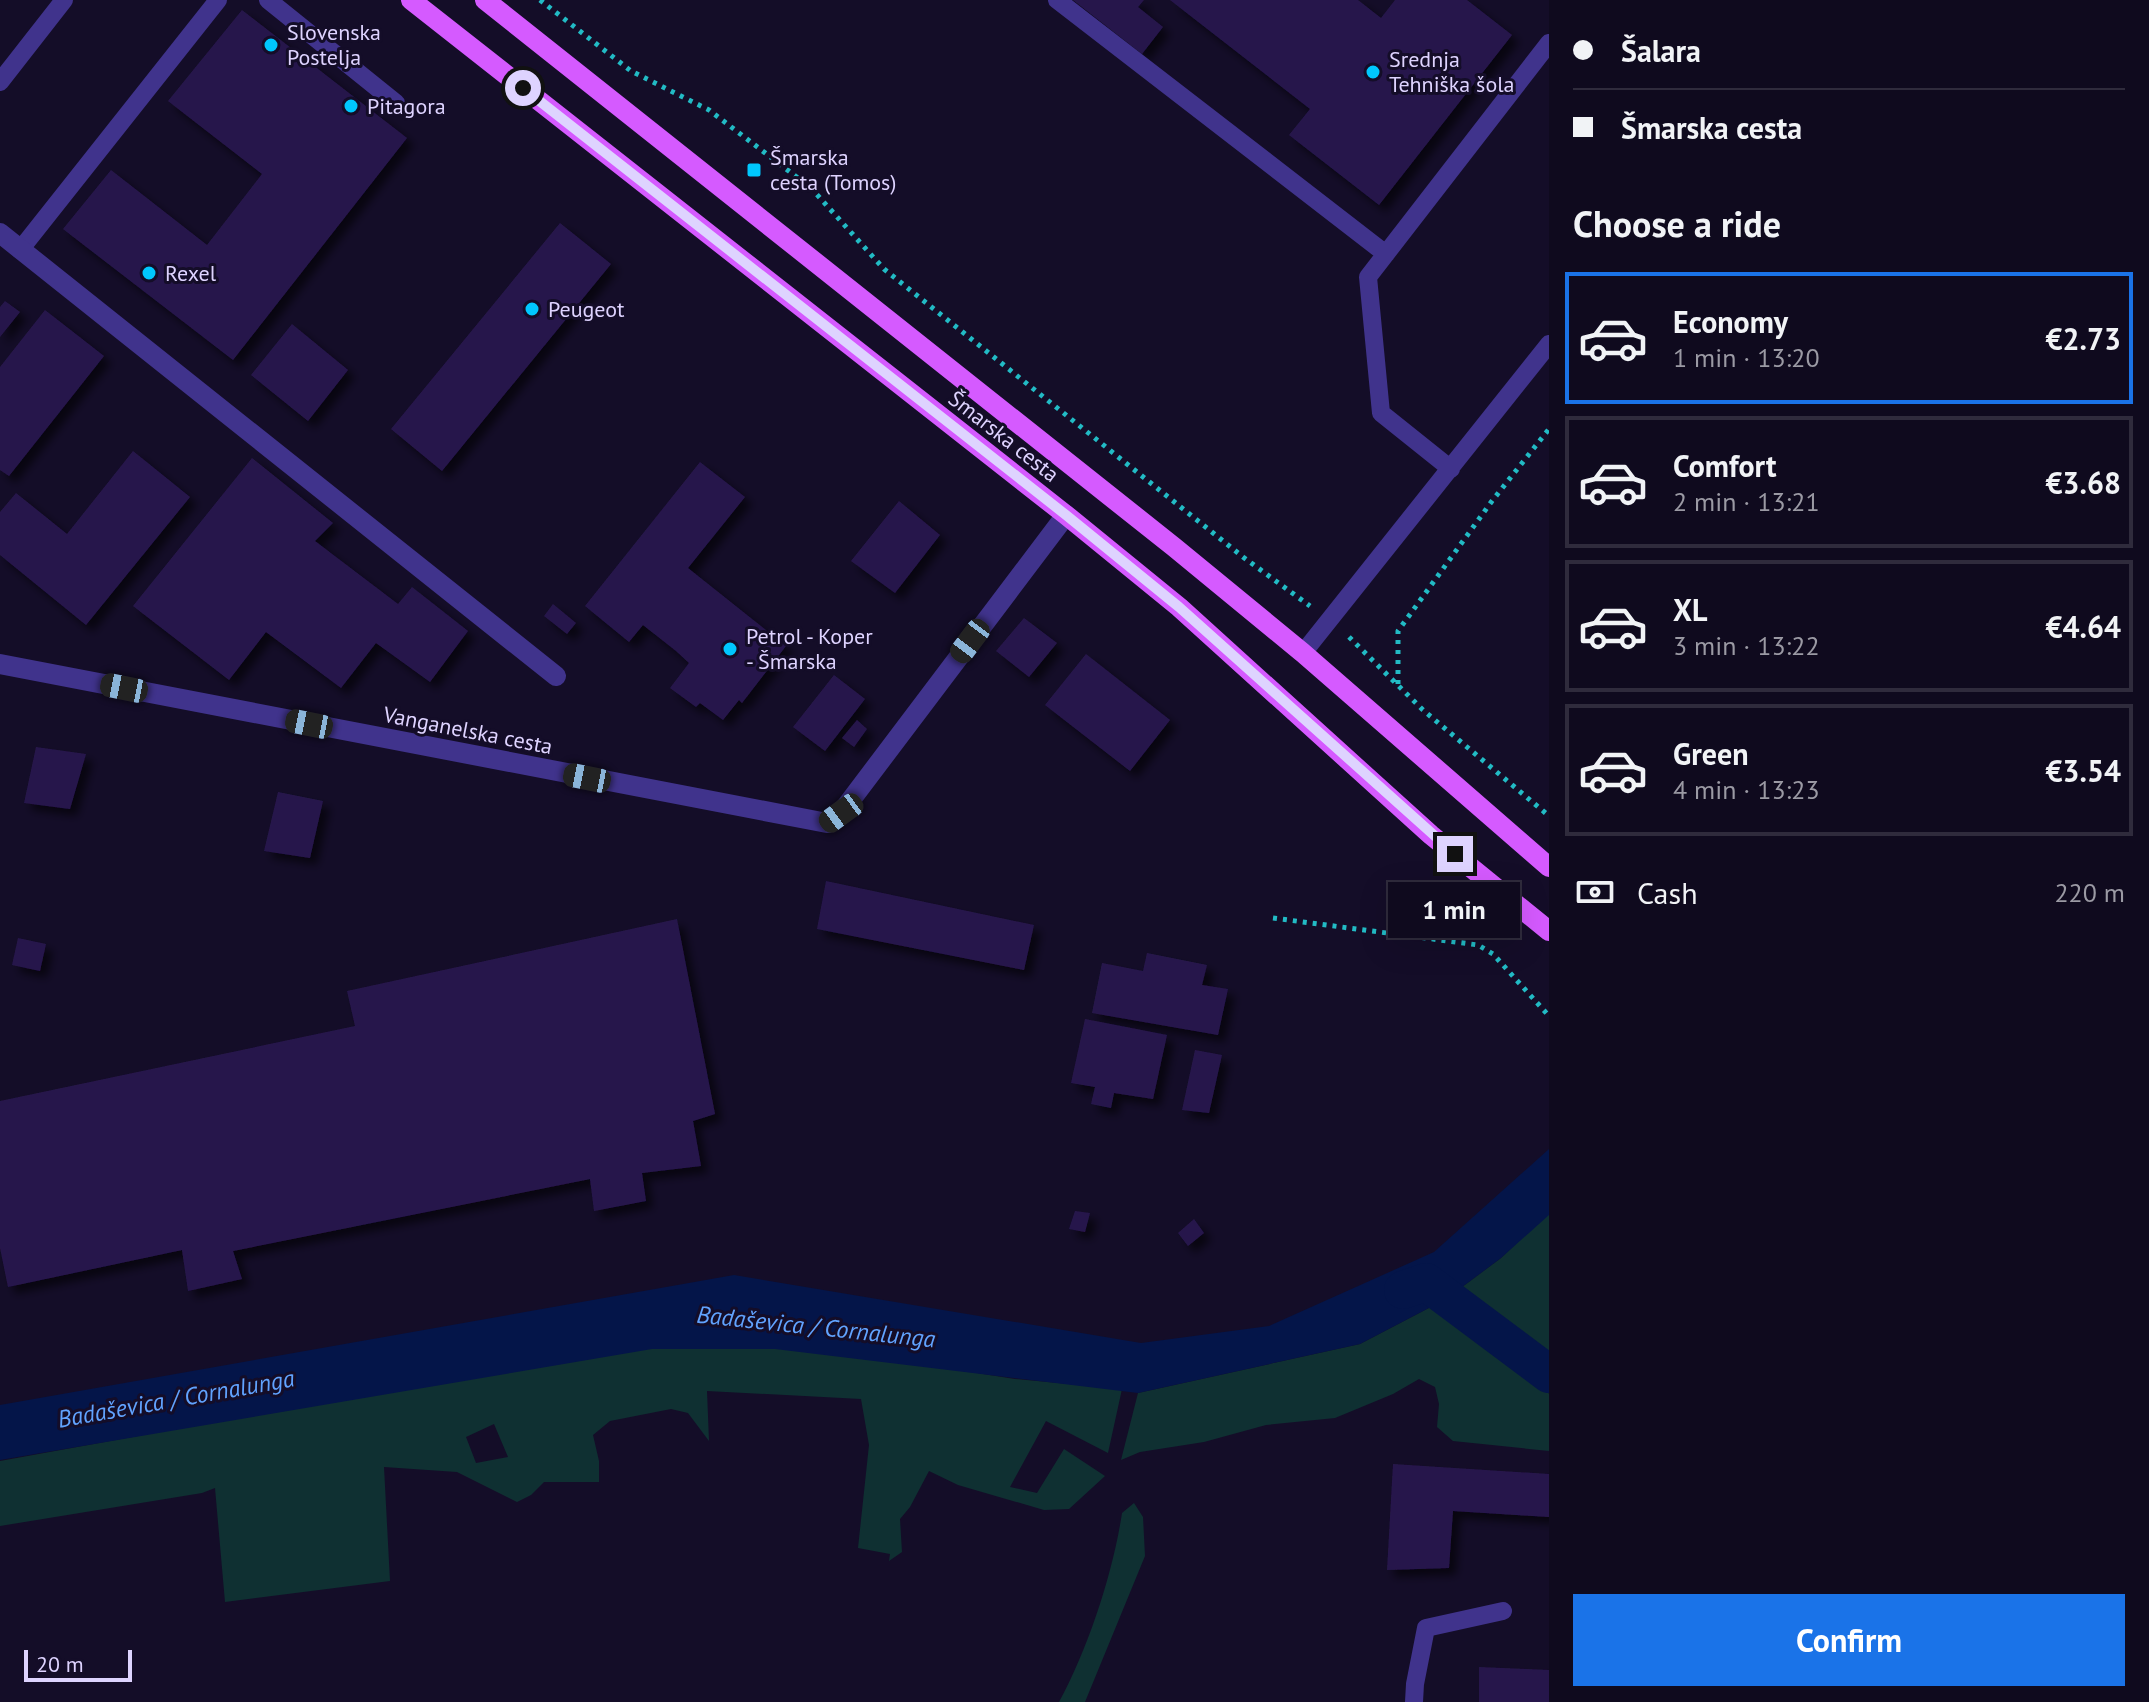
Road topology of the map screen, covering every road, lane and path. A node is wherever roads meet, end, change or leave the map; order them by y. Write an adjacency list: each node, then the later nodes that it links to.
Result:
1 (64, 0): 9 (lane)
2 (218, 0): 12 (lane)
3 (268, 0): 10 (lane)
4 (411, 0): 17 (main road, Šmarska cesta)
5 (485, 0): 20 (main road, Šmarska cesta)
6 (540, 0): 18 (path)
7 (1057, 0): 13 (lane)
8 (1549, 43): 13 (lane)
9 (0, 82)
10 (396, 103)
11 (0, 233): 12 (street)
12 (20, 250): 22 (street)
13 (1386, 254): 16 (lane)
14 (1549, 344): 16 (lane)
15 (1549, 429): 23 (path)
16 (1451, 469): 20 (lane)
17 (1066, 515): 21 (street, Vanganelska cesta); 27 (main road, Šmarska cesta)
18 (1302, 600)
19 (1353, 641): 23 (path)
20 (1303, 653): 25 (main road, Šmarska cesta)
21 (0, 664)
22 (556, 676)
23 (1398, 685): 24 (path)
24 (1549, 816)
25 (1549, 867)
26 (1273, 918): 28 (path)
27 (1549, 931)
28 (1549, 1016)
29 (1503, 1611): 30 (lane)
30 (1414, 1702)

